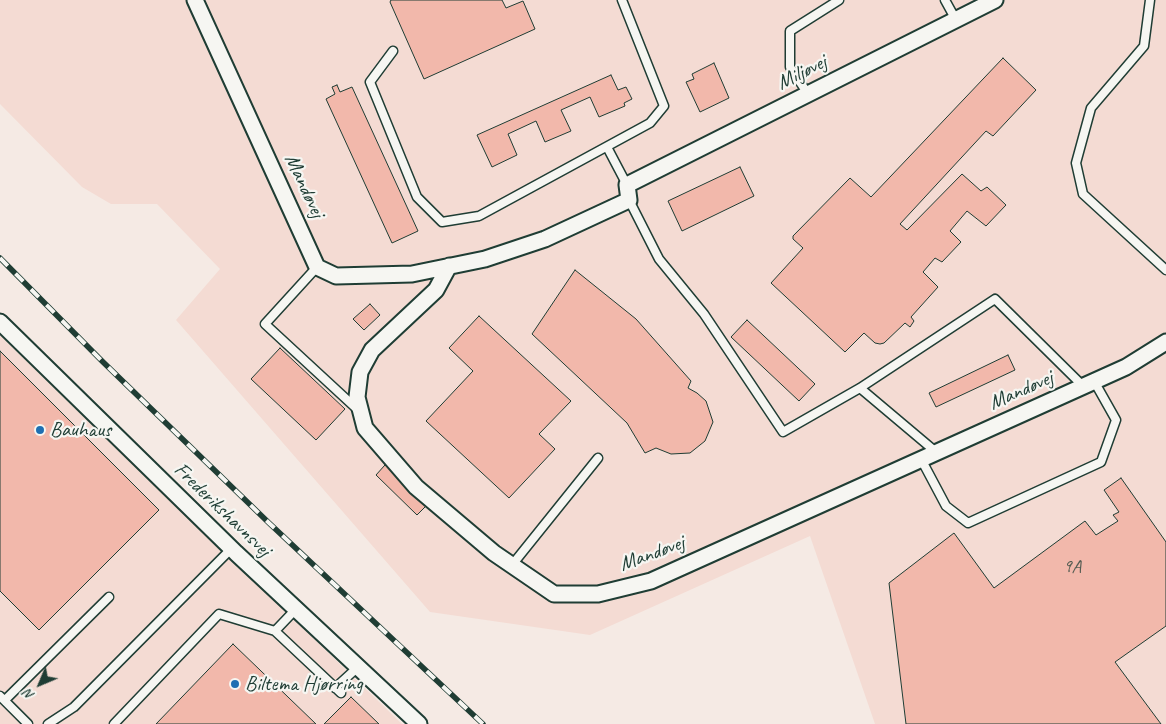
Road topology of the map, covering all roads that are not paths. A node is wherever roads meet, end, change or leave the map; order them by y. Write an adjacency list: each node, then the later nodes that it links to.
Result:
1 (195, 0): 13 (street, Mandøvej)
2 (622, 0): 10 (lane)
3 (839, 0): 9 (lane)
4 (945, 0): 7 (lane)
5 (995, 0): 7 (street, Miljøvej)
6 (1150, 0): 14 (lane)
7 (956, 20): 9 (street, Miljøvej)
8 (392, 51): 10 (lane)
9 (808, 94): 11 (street, Miljøvej)
10 (607, 147): 11 (lane)
11 (628, 192): 12 (street); 18 (lane)
12 (449, 266): 13 (street); 19 (street, Mandøvej)
13 (317, 267): 19 (lane)
14 (1166, 270)
15 (0, 322): 23 (street, Frederikshavnsvej)
16 (1166, 342): 17 (street, Mandøvej)
17 (1089, 383): 18 (lane); 20 (street, Mandøvej); 22 (lane)
18 (860, 388): 20 (lane)
19 (361, 413): 24 (street, Mandøvej)
20 (936, 452): 22 (street, Mandøvej)
21 (598, 458): 24 (lane)
22 (921, 459): 24 (street, Mandøvej)
23 (231, 549): 26 (street, Frederikshavnsvej); 31 (lane)
24 (512, 565)
25 (108, 597): 29 (lane)
26 (296, 609): 27 (lane); 28 (street, Frederikshavnsvej)
27 (275, 631): 28 (lane); 32 (lane)
28 (358, 667): 33 (street, Frederikshavnsvej)
29 (2, 698): 30 (lane)
30 (28, 724)
31 (48, 724)
32 (114, 724)
33 (419, 724)

